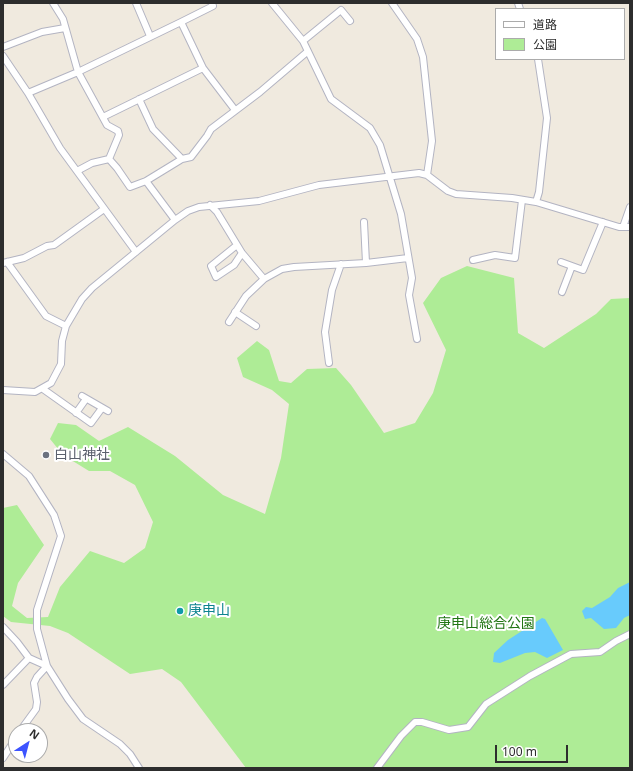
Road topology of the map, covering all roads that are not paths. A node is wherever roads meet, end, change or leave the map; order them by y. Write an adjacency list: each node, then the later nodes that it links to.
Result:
1 (53, 3): 8 (street)
2 (136, 3): 9 (street)
3 (212, 3): 7 (street)
4 (272, 3): 10 (street)
5 (392, 3): 24 (street)
6 (350, 21): 10 (street)
7 (181, 22): 9 (street); 15 (street)
8 (65, 28): 11 (street); 16 (street)
9 (150, 36): 16 (street)
10 (303, 41): 12 (street)
11 (3, 48)
12 (307, 52): 19 (street); 25 (street)
13 (3, 56): 17 (street)
14 (538, 60): 28 (street)
15 (203, 68): 18 (street); 19 (street)
16 (78, 72): 17 (street); 20 (street)
17 (28, 93): 23 (street)
18 (140, 99): 20 (street); 22 (street)
19 (235, 110): 22 (street)
20 (102, 117): 21 (street)
21 (109, 159): 23 (street); 26 (street)
22 (182, 159): 26 (street)
23 (76, 170): 31 (street)
24 (427, 175): 25 (street); 27 (street)
25 (389, 177): 29 (street); 39 (street)
26 (146, 181): 32 (street)
27 (522, 200): 28 (street); 40 (street)
28 (536, 202): 34 (street)
29 (210, 205): 32 (street); 36 (street)
30 (630, 207): 35 (street)
31 (104, 209): 37 (street); 42 (street)
32 (175, 220): 37 (street)
33 (364, 222): 43 (street)
34 (603, 222): 35 (street); 45 (street)
35 (627, 227)
36 (237, 245): 38 (street); 38 (street)
37 (136, 252): 50 (street)
38 (242, 253): 46 (street)
39 (408, 258): 43 (street); 52 (street)
40 (473, 260)
41 (561, 262): 45 (street)
42 (5, 263): 50 (street)
43 (366, 263): 44 (street)
44 (341, 264): 46 (street); 53 (street)
45 (572, 266): 47 (street)
46 (264, 279): 48 (street)
47 (562, 292)
48 (235, 312): 49 (street); 51 (street)
49 (229, 322)
50 (66, 326): 54 (street)
51 (256, 326)
52 (417, 339)
53 (329, 363)
54 (43, 389): 55 (street); 56 (street)
55 (3, 390)
56 (76, 413): 56 (street)
57 (3, 454): 61 (street)
58 (3, 627): 60 (street)
59 (630, 634): 65 (street)
60 (29, 658): 61 (street); 62 (street)
61 (47, 666): 63 (street); 64 (street)
62 (3, 685)
63 (26, 723)
64 (139, 768)
65 (377, 768)

